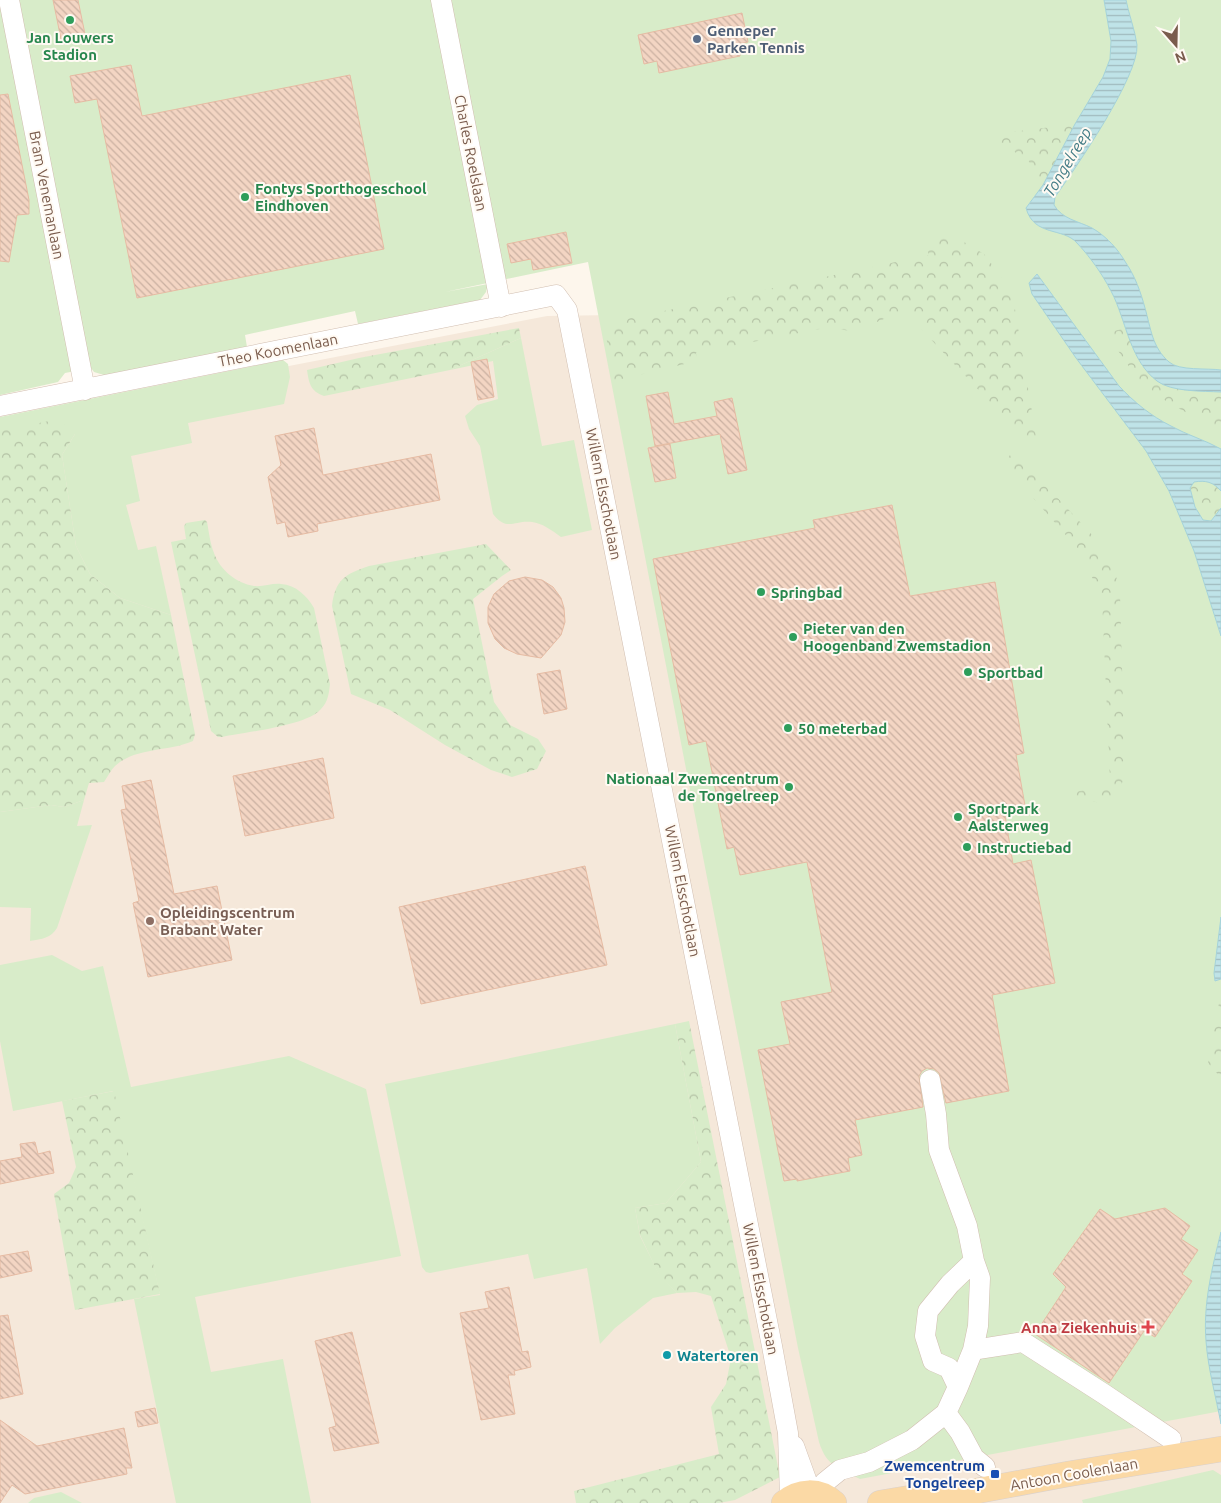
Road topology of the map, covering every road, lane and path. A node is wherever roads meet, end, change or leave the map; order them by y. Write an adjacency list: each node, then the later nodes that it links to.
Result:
1 (9, 0): 5 (street, Bram Venemanlaan)
2 (441, 0): 4 (street, Charles Roelslaan)
3 (556, 295): 4 (street, Theo Koomenlaan); 15 (street, Willem Elsschotlaan)
4 (501, 307): 5 (street, Theo Koomenlaan)
5 (85, 390): 6 (street, Theo Koomenlaan)
6 (0, 406)
7 (930, 1080): 8 (street)
8 (974, 1261): 9 (street); 10 (street)
9 (973, 1350): 10 (street); 12 (street)
10 (958, 1387): 11 (street)
11 (946, 1413): 14 (street); 15 (street)
12 (1171, 1439)
13 (1218, 1450): 16 (main road, Antoon Coolenlaan)
14 (985, 1467)
15 (809, 1496)
16 (924, 1502): 17 (main road, Antoon Coolenlaan)
17 (880, 1503)

